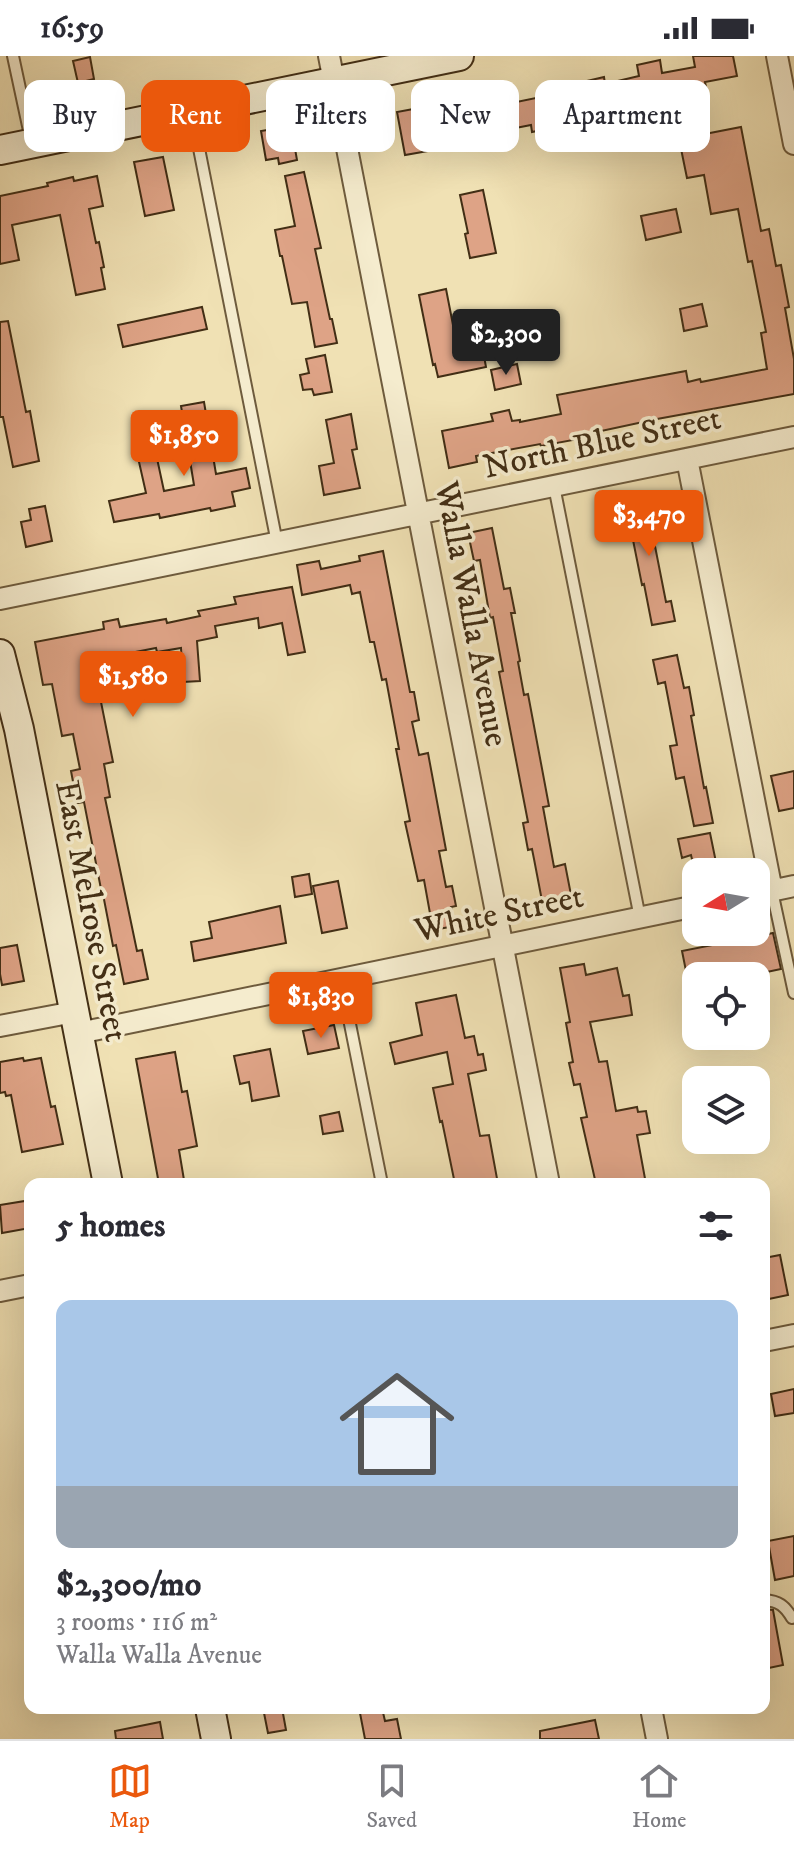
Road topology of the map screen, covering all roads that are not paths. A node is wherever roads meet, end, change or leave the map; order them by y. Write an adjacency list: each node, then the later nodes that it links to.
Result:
1 (13, 56): 6 (lane)
2 (459, 56): 4 (main road)
3 (777, 56): 7 (street)
4 (332, 69): 5 (main road); 14 (street, Walla Walla Avenue)
5 (250, 93)
6 (24, 110)
7 (794, 144)
8 (24, 145): 9 (main road)
9 (0, 150)
10 (199, 152): 15 (lane)
11 (794, 437): 12 (street, North Blue Street)
12 (687, 459): 13 (street, North Blue Street); 19 (street)
13 (554, 486): 14 (street, North Blue Street); 24 (lane)
14 (418, 514): 15 (street, North Blue Street); 25 (street, Walla Walla Avenue)
15 (277, 543): 16 (street, North Blue Street)
16 (0, 599)
17 (0, 654): 18 (main road, East Melrose Street)
18 (9, 730): 28 (main road, East Melrose Street)
19 (758, 858)
20 (794, 886): 21 (street)
21 (770, 892)
22 (682, 909): 24 (street, White Street)
23 (770, 913): 27 (lane)
24 (640, 918): 25 (street, White Street)
25 (503, 946): 26 (street, White Street); 32 (street, Walla Walla Avenue)
26 (341, 979): 28 (street, White Street); 31 (lane)
27 (794, 993)
28 (77, 1022): 29 (street, White Street); 30 (main road, East Melrose Street)
29 (0, 1026)
30 (107, 1178)
31 (381, 1178)
32 (548, 1178)
33 (24, 1286): 34 (street)
34 (0, 1291)
35 (794, 1335): 36 (street)
36 (770, 1340)
37 (770, 1601): 38 (lane)
38 (793, 1621)
39 (211, 1714): 41 (main road)
40 (652, 1714): 42 (street)
41 (216, 1739)
42 (657, 1739)

